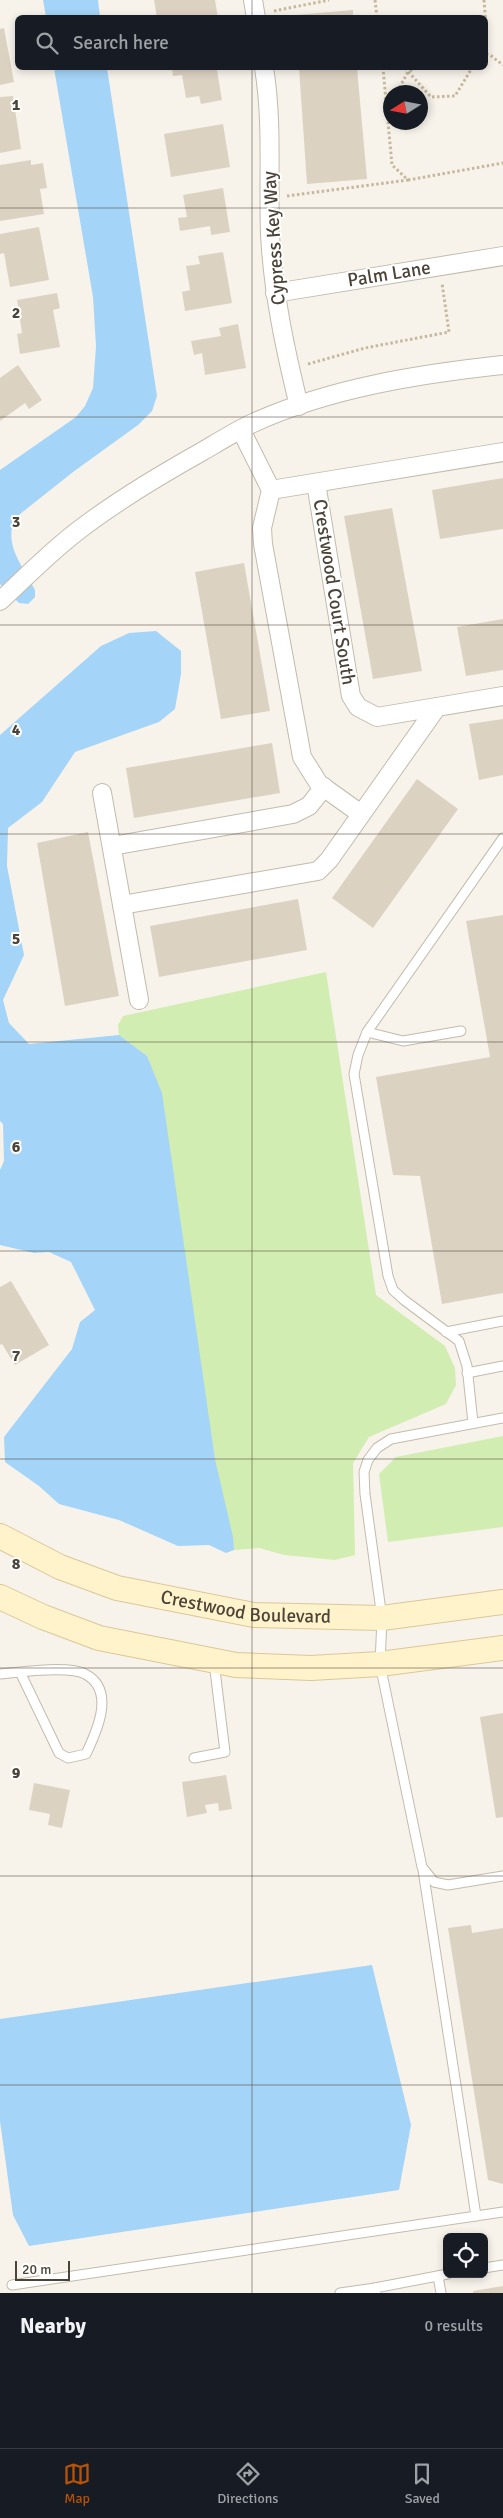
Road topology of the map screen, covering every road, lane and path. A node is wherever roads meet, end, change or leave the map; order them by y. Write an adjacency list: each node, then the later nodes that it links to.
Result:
1 (253, 0): 6 (street)
2 (329, 0): 5 (path)
3 (375, 0): 7 (path)
4 (484, 0): 8 (path)
5 (274, 11)
6 (256, 15)
7 (377, 15)
8 (485, 15)
9 (488, 54): 10 (path)
10 (503, 65)
11 (264, 70): 24 (street, Cypress Key Way)
12 (383, 70): 16 (path)
13 (412, 70): 15 (path)
14 (471, 70): 15 (path)
15 (408, 72): 17 (path)
16 (385, 85)
17 (401, 85)
18 (389, 130): 20 (path)
19 (503, 163): 20 (path)
20 (408, 180): 21 (path)
21 (287, 196)
22 (503, 256): 24 (street, Palm Lane)
23 (440, 275): 25 (path)
24 (275, 292): 27 (street, Cypress Key Way)
25 (308, 364)
26 (503, 365): 27 (street)
27 (299, 406): 28 (street)
28 (241, 430): 31 (street); 32 (street)
29 (503, 452): 30 (street, Crestwood Court South)
30 (316, 483): 31 (street, Crestwood Court South); 34 (street, Crestwood Court South)
31 (271, 490): 35 (street)
32 (0, 601)
33 (503, 696): 34 (street, Crestwood Court South)
34 (437, 707): 37 (street)
35 (324, 787): 37 (street); 39 (street)
36 (102, 793): 39 (street)
37 (361, 814): 40 (street)
38 (503, 838): 43 (lane)
39 (112, 846): 40 (street)
40 (122, 905): 41 (street)
41 (139, 1000)
42 (461, 1031): 43 (lane)
43 (367, 1032): 45 (lane)
44 (503, 1321): 45 (lane)
45 (446, 1332): 47 (lane)
46 (503, 1366): 47 (lane)
47 (468, 1373): 49 (lane)
48 (503, 1418): 49 (lane)
49 (473, 1423): 53 (lane)
50 (0, 1536): 53 (main road, Crestwood Boulevard)
51 (0, 1597): 55 (main road)
52 (503, 1602): 53 (main road, Crestwood Boulevard)
53 (382, 1618): 56 (lane)
54 (503, 1648): 56 (main road)
55 (214, 1662): 56 (main road); 59 (lane)
56 (380, 1664): 60 (lane)
57 (20, 1672): 57 (lane); 58 (lane)
58 (0, 1674)
59 (194, 1758)
60 (422, 1867): 61 (lane); 63 (lane)
61 (503, 1876)
62 (503, 2212): 63 (lane)
63 (476, 2216): 68 (lane)
64 (503, 2265): 65 (lane)
65 (488, 2267)
66 (443, 2275): 67 (lane)
67 (438, 2276): 69 (lane); 71 (lane)
68 (12, 2285)
69 (376, 2291): 70 (lane)
70 (340, 2293)
71 (441, 2293)

